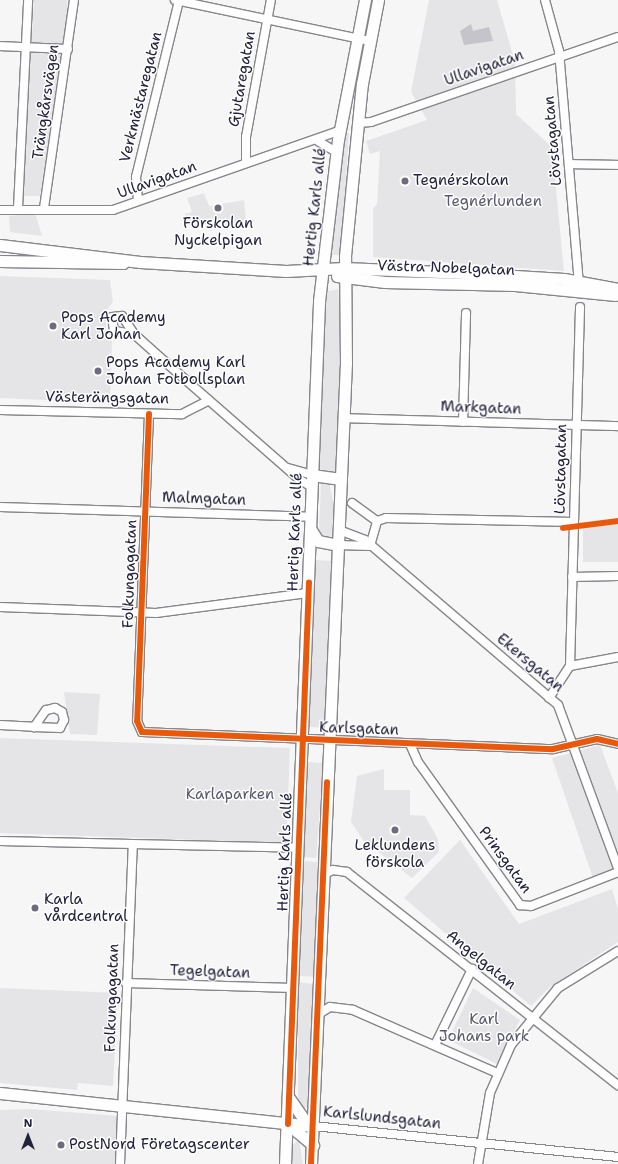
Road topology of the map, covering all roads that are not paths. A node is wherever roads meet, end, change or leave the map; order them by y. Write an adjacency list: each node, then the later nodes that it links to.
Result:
1 (28, 0): 13 (street)
2 (74, 0): 14 (street, Trängkårsvägen)
3 (177, 0): 8 (street); 23 (street, Verkmästaregatan)
4 (271, 0): 8 (street, Gjutaregatan)
5 (365, 0): 10 (main road, Hertig Karls allé)
6 (378, 0): 11 (main road)
7 (545, 0): 15 (street, Lövstagatan)
8 (266, 19): 10 (street); 20 (street, Gjutaregatan)
9 (618, 37): 15 (street, Ullavigatan)
10 (357, 38): 11 (street); 17 (main road, Hertig Karls allé)
11 (369, 41): 16 (main road)
12 (0, 46): 13 (street)
13 (24, 47): 14 (street); 24 (street)
14 (68, 49): 25 (street, Trängkårsvägen)
15 (560, 57): 16 (street, Ullavigatan); 21 (street, Lövstagatan)
16 (358, 123): 31 (main road)
17 (339, 131): 18 (street, Ullavigatan); 19 (main road, Hertig Karls allé)
18 (318, 141): 19 (street); 20 (street, Ullavigatan)
19 (336, 152): 30 (main road, Hertig Karls allé)
20 (246, 163): 23 (street, Ullavigatan)
21 (569, 164): 22 (street); 32 (street, Lövstagatan)
22 (618, 165)
23 (138, 200): 25 (street, Ullavigatan)
24 (18, 208): 25 (street, Ullavigatan); 26 (street, Ullavigatan)
25 (44, 208)
26 (0, 210)
27 (0, 245): 29 (main road)
28 (0, 261): 29 (main road)
29 (140, 262): 30 (main road)
30 (323, 271): 31 (main road); 46 (main road, Hertig Karls allé)
31 (344, 274): 32 (main road, Västra Nobelgatan); 34 (main road, Västra Nobelgatan); 41 (main road)
32 (579, 282): 33 (main road, Västra Nobelgatan)
33 (618, 289)
34 (618, 296)
35 (580, 307): 43 (street, Lövstagatan)
36 (466, 313): 42 (street)
37 (134, 334): 38 (street)
38 (209, 400): 40 (street, Västerängsgatan); 45 (street)
39 (0, 410): 40 (street, Västerängsgatan)
40 (150, 414): 51 (street, Folkungagatan)
41 (343, 418): 42 (street, Markgatan); 47 (main road)
42 (463, 422): 43 (street, Markgatan)
43 (576, 425): 44 (street, Markgatan); 54 (street, Lövstagatan)
44 (618, 426)
45 (288, 468): 46 (street); 48 (street)
46 (312, 475): 47 (main road); 48 (main road, Hertig Karls allé)
47 (341, 479): 56 (main road)
48 (312, 487): 52 (main road, Hertig Karls allé)
49 (352, 502): 53 (street)
50 (0, 507): 51 (street, Malmgatan)
51 (145, 511): 52 (street, Malmgatan); 63 (street, Folkungagatan)
52 (311, 516): 55 (main road, Hertig Karls allé)
53 (377, 521): 54 (street); 58 (street)
54 (574, 522): 60 (street, Lövstagatan)
55 (311, 530): 57 (main road); 61 (main road, Hertig Karls allé)
56 (339, 530): 57 (main road); 58 (street, Ekersgatan)
57 (338, 545): 58 (street); 71 (main road)
58 (370, 546): 66 (street, Ekersgatan)
59 (618, 576): 60 (street)
60 (572, 577): 65 (street, Lövstagatan)
61 (308, 592): 63 (street); 70 (main road, Hertig Karls allé)
62 (0, 607): 63 (street)
63 (143, 613): 69 (street, Folkungagatan)
64 (618, 657): 65 (street)
65 (570, 666): 66 (street)
66 (549, 698): 74 (street, Ekersgatan)
67 (0, 725): 68 (street)
68 (34, 727)
69 (142, 732): 70 (street, Karlsgatan)
70 (302, 739): 71 (street, Karlsgatan); 77 (main road, Hertig Karls allé)
71 (329, 740): 72 (street, Karlsgatan); 80 (main road)
72 (410, 744): 74 (street, Karlsgatan); 79 (street, Prinsgatan)
73 (618, 744): 74 (street, Karlsgatan)
74 (575, 745): 78 (street, Ekersgatan)
75 (0, 840): 76 (street)
76 (133, 846): 77 (street); 83 (street, Folkungagatan)
77 (298, 848): 84 (main road, Hertig Karls allé)
78 (618, 868)
79 (618, 872)
80 (323, 875): 82 (street, Angelgatan); 85 (main road)
81 (618, 951): 86 (street)
82 (472, 969): 86 (street, Angelgatan); 87 (street)
83 (126, 982): 84 (street, Tegelgatan); 92 (street, Folkungagatan)
84 (293, 988): 91 (main road, Hertig Karls allé)
85 (317, 1014): 87 (street); 94 (main road)
86 (530, 1018): 88 (street); 89 (street, Angelgatan)
87 (435, 1044): 88 (street)
88 (497, 1073): 95 (street)
89 (618, 1085)
90 (0, 1093): 92 (main road, Karlslundsgatan)
91 (289, 1098): 93 (main road, Hertig Karls allé); 94 (main road)
92 (122, 1108): 93 (main road, Karlslundsgatan); 98 (street, Folkungagatan)
93 (288, 1124): 94 (main road, Karlslundsgatan); 96 (main road); 99 (main road, Hertig Karls allé)
94 (313, 1126): 95 (street, Karlslundsgatan); 96 (main road)
95 (480, 1143): 97 (street, Karlslundsgatan); 101 (street)
96 (313, 1145): 100 (main road)
97 (618, 1157)
98 (120, 1164)
99 (285, 1164)
100 (311, 1164)
101 (478, 1164)

